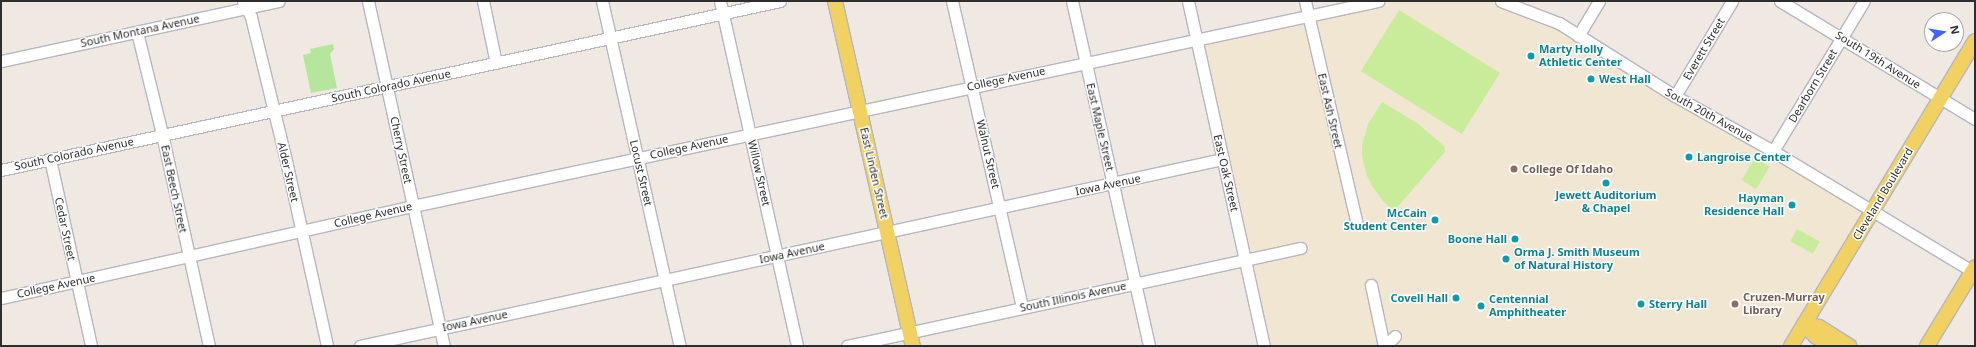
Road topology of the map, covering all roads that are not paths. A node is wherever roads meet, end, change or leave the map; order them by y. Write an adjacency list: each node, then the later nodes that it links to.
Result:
1 (279, 1): 18 (street, South Montana Avenue)
2 (368, 1): 30 (street, Cherry Street)
3 (483, 1): 29 (street)
4 (602, 1): 23 (street, Locust Street)
5 (720, 1): 19 (street, Willow Street)
6 (780, 1): 19 (street, South Colorado Avenue)
7 (835, 1): 35 (main road, East Linden Street)
8 (952, 1): 31 (street, Walnut Street)
9 (1072, 1): 28 (street, East Maple Street)
10 (1188, 1): 25 (street, East Oak Street)
11 (1306, 1): 20 (street, East Ash Street)
12 (1378, 1): 20 (street, College Avenue)
13 (1501, 1): 22 (street, South 20th Avenue)
14 (1599, 1): 22 (street)
15 (1732, 1): 32 (street, Everett Street)
16 (1780, 1): 24 (street, South 19th Avenue)
17 (1864, 1): 24 (street, Dearborn Street)
18 (245, 5): 21 (street, South Montana Avenue); 34 (street, Alder Street)
19 (723, 13): 23 (street, South Colorado Avenue); 38 (street, Willow Street)
20 (1309, 16): 25 (street, College Avenue); 48 (street, East Ash Street)
21 (138, 32): 27 (street, South Montana Avenue); 37 (street, East Beech Street)
22 (1578, 36): 32 (street, South 20th Avenue)
23 (610, 38): 29 (street, South Colorado Avenue); 40 (street, Locust Street)
24 (1842, 38): 33 (street, South 19th Avenue); 39 (street, Dearborn Street)
25 (1196, 39): 28 (street, College Avenue); 42 (street, East Oak Street)
26 (1975, 41): 33 (main road, Cleveland Boulevard)
27 (1, 61)
28 (1086, 62): 31 (street, College Avenue); 44 (street, East Maple Street)
29 (496, 63): 30 (street, South Colorado Avenue)
30 (387, 87): 34 (street, South Colorado Avenue); 45 (street, Cherry Street)
31 (972, 87): 35 (street, College Avenue); 46 (street, Walnut Street)
32 (1675, 96): 39 (street, South 20th Avenue)
33 (1940, 98): 36 (street, South 19th Avenue); 47 (main road, Cleveland Boulevard)
34 (274, 110): 37 (street, South Colorado Avenue); 49 (street, Alder Street)
35 (860, 111): 38 (street, College Avenue); 50 (main road, East Linden Street)
36 (1975, 119)
37 (162, 134): 41 (street, South Colorado Avenue); 53 (street, East Beech Street)
38 (750, 134): 40 (street, College Avenue); 52 (street, Willow Street)
39 (1774, 151): 47 (street, South 20th Avenue)
40 (638, 158): 45 (street, College Avenue); 56 (street, Locust Street)
41 (50, 159): 43 (street, South Colorado Avenue); 57 (street, Cedar Street)
42 (1223, 159): 44 (street, Iowa Avenue); 54 (street, East Oak Street)
43 (1, 170)
44 (1113, 184): 46 (street, Iowa Avenue); 58 (street, East Maple Street)
45 (413, 206): 49 (street, College Avenue); 63 (street, Cherry Street)
46 (1000, 208): 50 (street, Iowa Avenue); 61 (street, Walnut Street)
47 (1873, 211): 55 (street, South 20th Avenue); 62 (main road, Cleveland Boulevard)
48 (1356, 221)
49 (302, 231): 53 (street, College Avenue); 68 (street, Alder Street)
50 (888, 233): 52 (street, Iowa Avenue); 65 (main road, East Linden Street)
51 (1301, 248): 54 (street, South Illinois Avenue)
52 (777, 256): 56 (street, Iowa Avenue); 72 (street, Willow Street)
53 (189, 257): 57 (street, College Avenue); 67 (street, East Beech Street)
54 (1245, 260): 58 (street, South Illinois Avenue); 75 (street, East Oak Street)
55 (1974, 270): 80 (main road)
56 (665, 280): 63 (street, Iowa Avenue); 71 (street, Locust Street)
57 (77, 282): 60 (street, College Avenue); 66 (street, Cedar Street)
58 (1135, 284): 61 (street, South Illinois Avenue); 74 (street, East Maple Street)
59 (1371, 285): 76 (street)
60 (1, 298)
61 (1022, 307): 65 (street, South Illinois Avenue)
62 (1804, 324): 77 (main road, Cleveland Boulevard); 78 (main road); 79 (main road)
63 (440, 329): 69 (street, Iowa Avenue); 70 (street, Cherry Street)
64 (1395, 336): 76 (street)
65 (911, 339): 73 (street, South Illinois Avenue)
66 (91, 346)
67 (209, 346)
68 (326, 346)
69 (360, 346)
70 (444, 346)
71 (680, 346)
72 (797, 346)
73 (847, 346)
74 (1149, 346)
75 (1264, 346)
76 (1384, 346)
77 (1791, 346)
78 (1831, 346)
79 (1850, 346)
80 (1927, 346)

